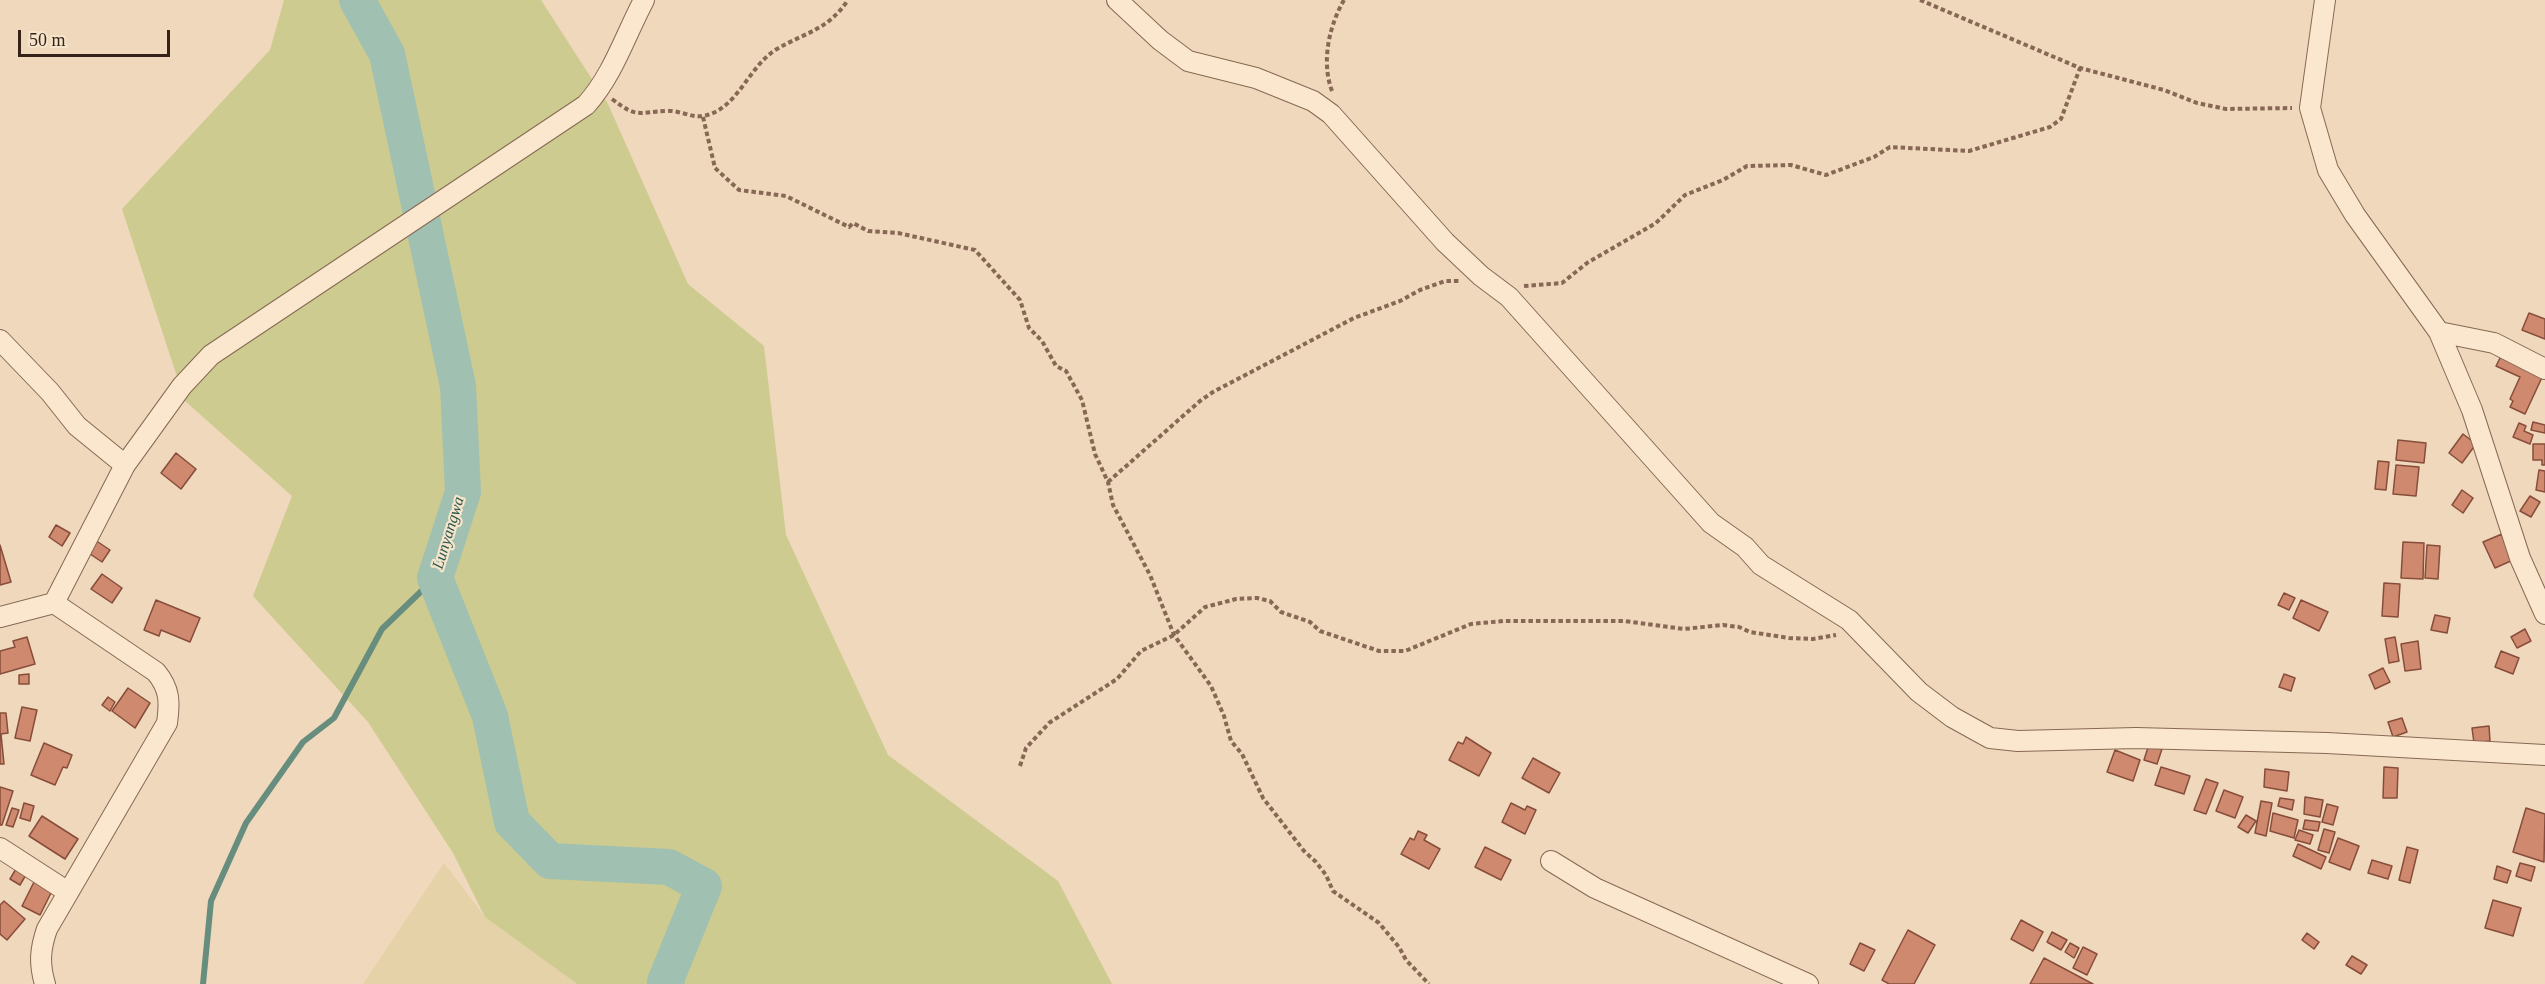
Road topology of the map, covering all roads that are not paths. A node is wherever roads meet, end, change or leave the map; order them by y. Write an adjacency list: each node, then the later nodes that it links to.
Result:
1 (644, 0): 7 (street)
2 (1117, 0): 11 (street)
3 (2325, 0): 4 (street)
4 (2439, 332): 6 (street); 9 (street)
5 (0, 339): 7 (street)
6 (2545, 369)
7 (125, 465): 8 (street)
8 (54, 603): 10 (street); 14 (street)
9 (2545, 614)
10 (0, 617)
11 (2545, 755)
12 (0, 848): 14 (street)
13 (1551, 861): 16 (street)
14 (68, 892): 15 (street)
15 (45, 984)
16 (1808, 984)

